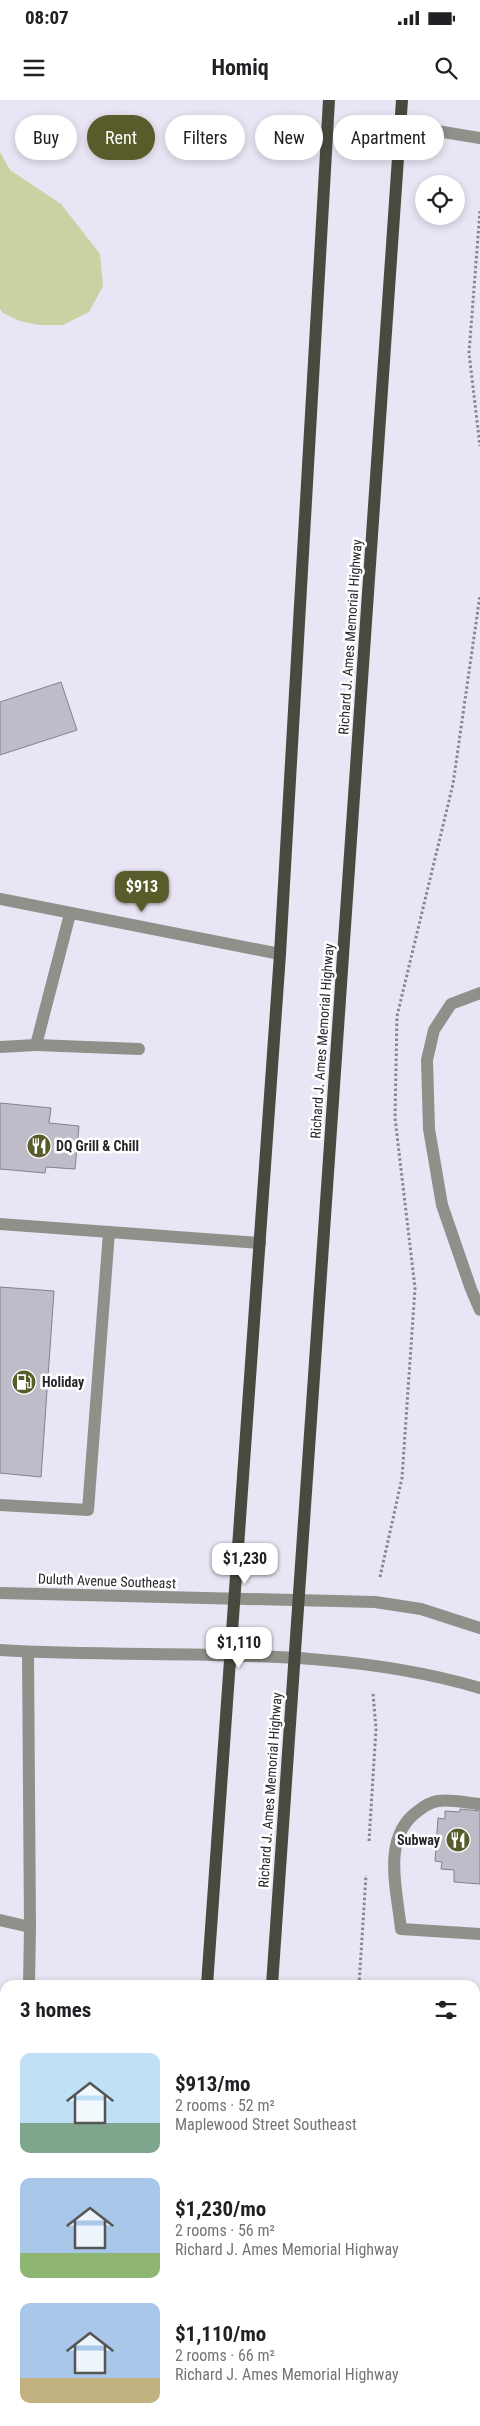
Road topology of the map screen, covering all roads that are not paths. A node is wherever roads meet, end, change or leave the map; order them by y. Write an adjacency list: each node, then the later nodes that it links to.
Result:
1 (329, 100): 9 (main road)
2 (402, 100): 3 (main road, Richard J. Ames Memorial Highway)
3 (401, 115)
4 (444, 132): 5 (street)
5 (480, 138)
6 (399, 160): 21 (main road, Richard J. Ames Memorial Highway)
7 (0, 899): 8 (street)
8 (70, 914): 9 (street); 11 (street)
9 (280, 954): 16 (main road)
10 (480, 992): 17 (street)
11 (36, 1046): 12 (street); 13 (street)
12 (0, 1047)
13 (139, 1049)
14 (0, 1224): 15 (street)
15 (109, 1232): 16 (street); 18 (street)
16 (260, 1243): 20 (main road)
17 (480, 1310)
18 (0, 1505)
19 (0, 1593): 20 (street, Duluth Avenue Southeast)
20 (235, 1598): 21 (street, Duluth Avenue Southeast); 25 (main road)
21 (298, 1600): 22 (street, Duluth Avenue Southeast); 26 (main road, Richard J. Ames Memorial Highway)
22 (480, 1628)
23 (0, 1650): 24 (street)
24 (28, 1652): 25 (street); 30 (street)
25 (231, 1655): 26 (street); 33 (main road)
26 (294, 1658): 27 (street); 34 (main road, Richard J. Ames Memorial Highway)
27 (480, 1688)
28 (480, 1804): 31 (street)
29 (0, 1920): 30 (street)
30 (30, 1927): 32 (street)
31 (480, 1934)
32 (28, 1980)
33 (207, 1980)
34 (272, 1980)

